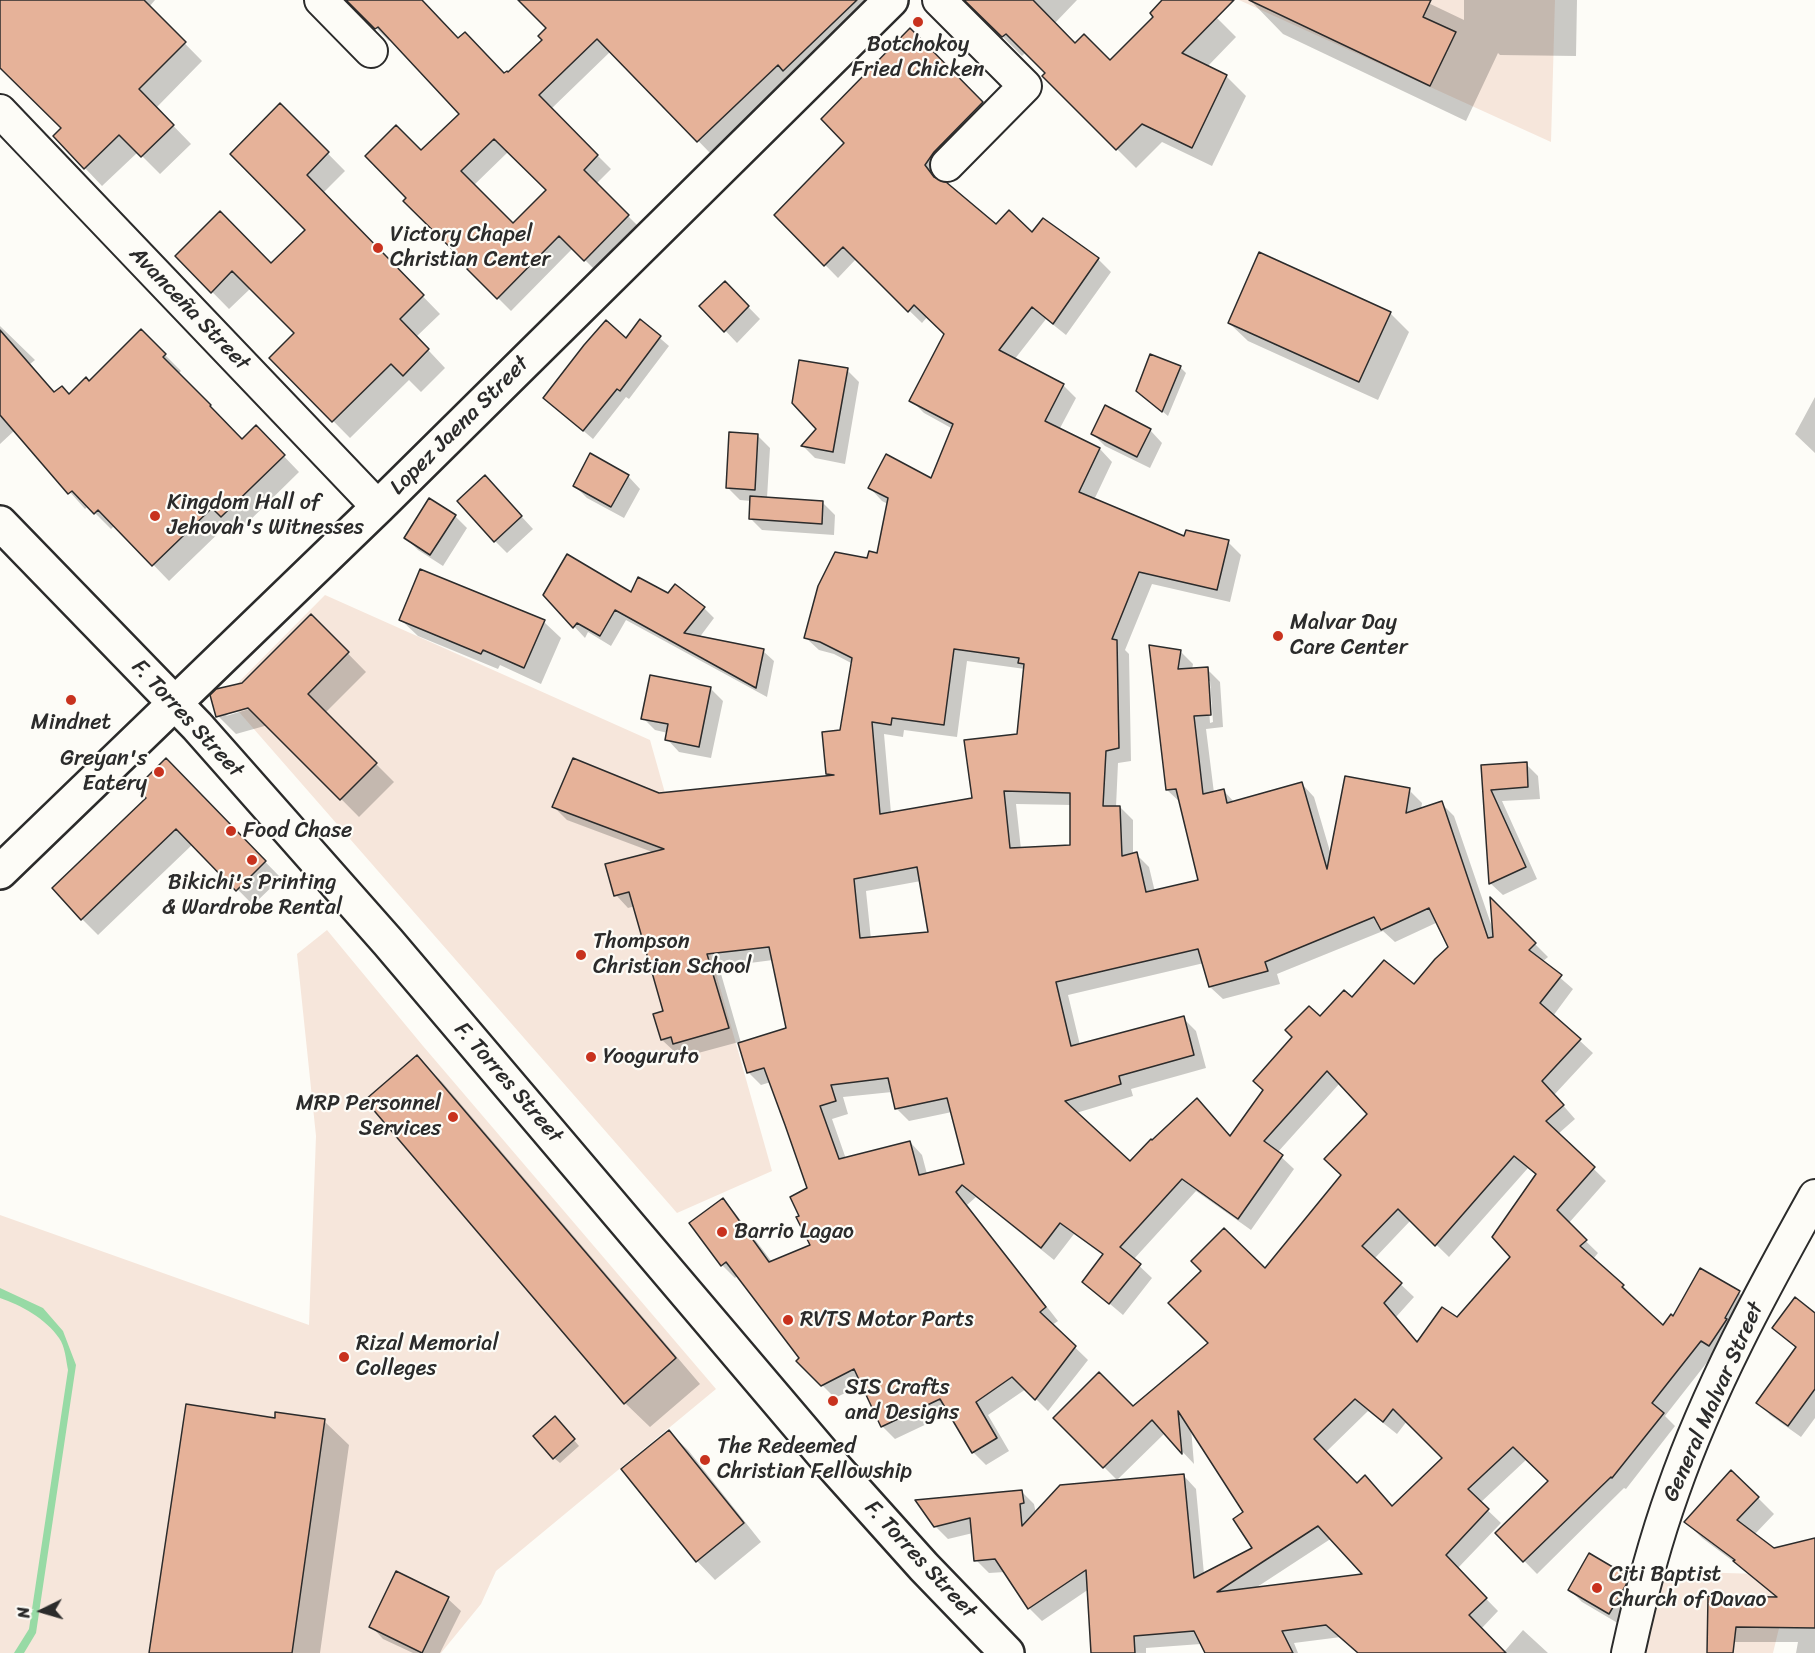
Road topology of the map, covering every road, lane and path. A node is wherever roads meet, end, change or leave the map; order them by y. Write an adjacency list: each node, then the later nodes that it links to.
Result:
1 (321, 0): 4 (street)
2 (891, 0): 7 (main road, Lopez Jaena Street)
3 (939, 0): 6 (street)
4 (371, 51)
5 (0, 111): 7 (street, Avanceña Street)
6 (947, 165)
7 (378, 507): 9 (main road, Lopez Jaena Street)
8 (0, 523): 9 (main road, F. Torres Street)
9 (175, 702): 10 (main road, Lopez Jaena Street); 12 (main road, F. Torres Street)
10 (0, 872)
11 (1815, 1196): 13 (street, General Malvar Street)
12 (1007, 1653)
13 (1628, 1653)

